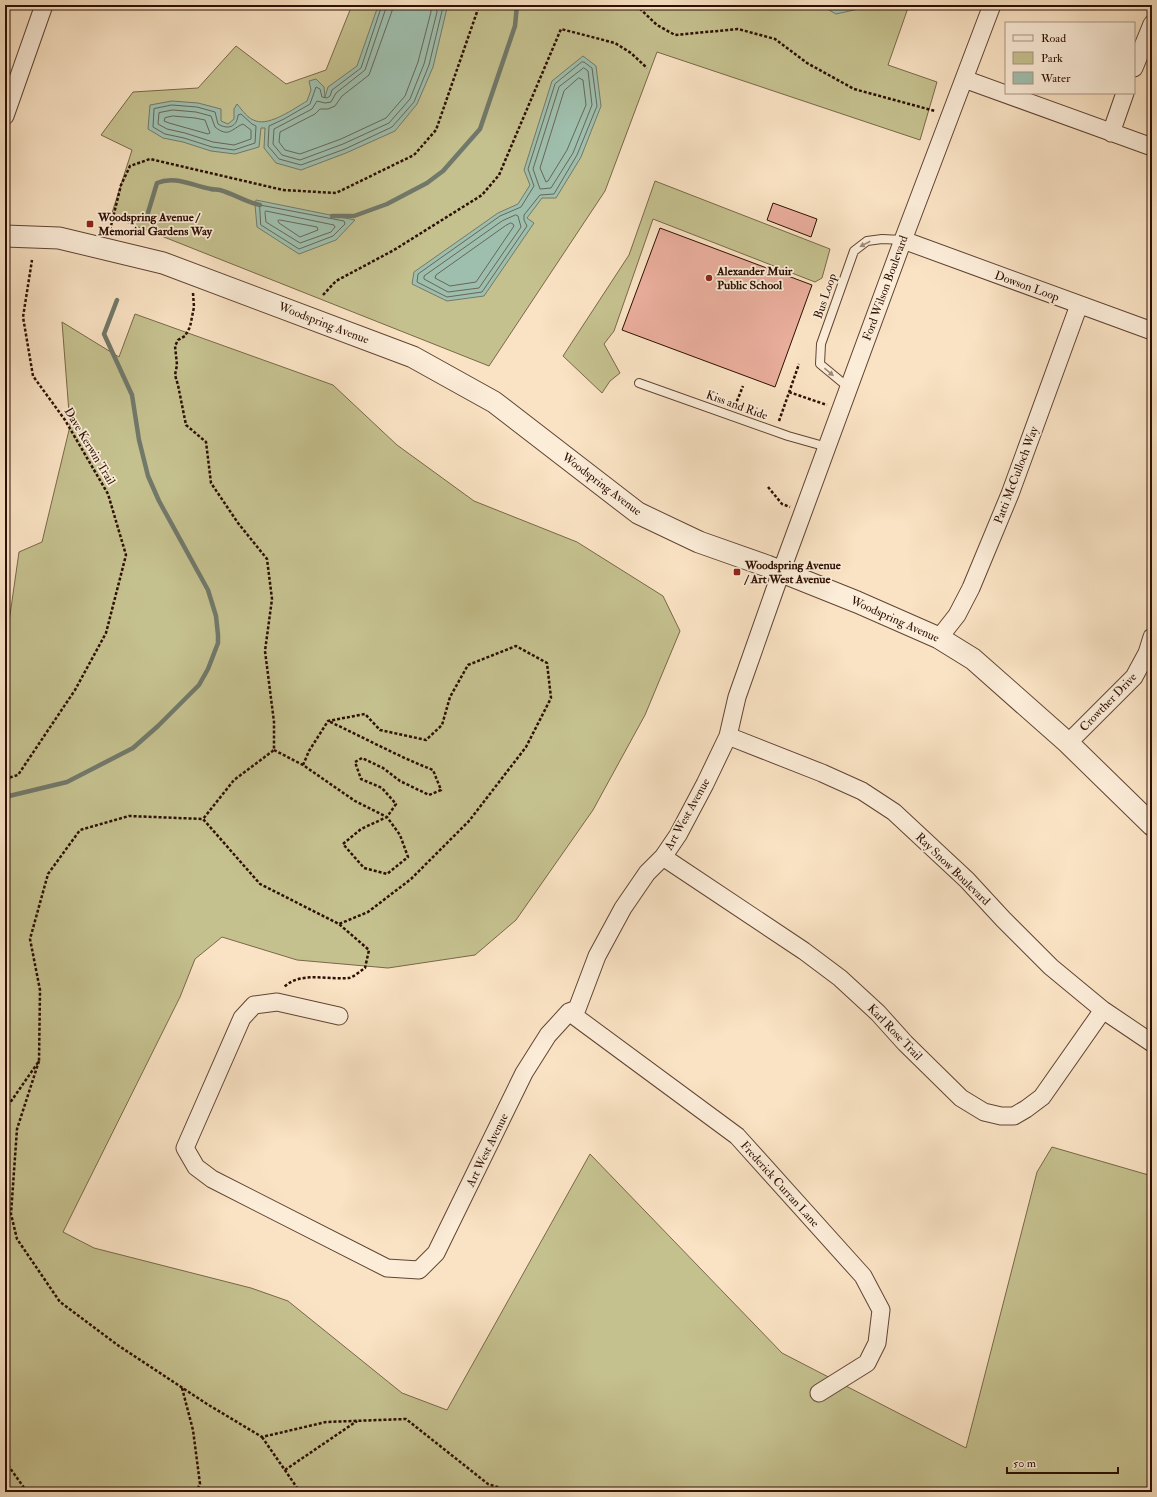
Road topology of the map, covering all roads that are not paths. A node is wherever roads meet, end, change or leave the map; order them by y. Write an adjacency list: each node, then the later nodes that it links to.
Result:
1 (44, 5): 7 (street)
2 (992, 5): 5 (street, Ford Wilson Boulevard)
3 (1152, 24): 4 (street)
4 (1135, 66)
5 (964, 79): 8 (street); 11 (street, Ford Wilson Boulevard)
6 (1125, 94): 8 (street)
7 (5, 116)
8 (1111, 133): 9 (street)
9 (1152, 147)
10 (5, 236): 17 (street, Woodspring Avenue)
11 (903, 240): 12 (street, Dowson Loop); 15 (street, Ford Wilson Boulevard); 15 (lane, Bus Loop, one-way to 15)
12 (1079, 305): 13 (street, Dowson Loop); 19 (street, Patti McCulloch Way)
13 (1152, 331)
14 (639, 383): 16 (lane, Kiss and Ride)
15 (849, 388): 16 (street, Ford Wilson Boulevard)
16 (827, 447): 17 (street, Ford Wilson Boulevard)
17 (781, 572): 19 (street, Woodspring Avenue); 20 (street, Art West Avenue)
18 (1152, 637): 21 (street, Crowther Drive)
19 (939, 638): 21 (street, Woodspring Avenue)
20 (728, 736): 23 (street, Art West Avenue); 24 (street, Ray Snow Boulevard)
21 (1068, 743): 22 (street, Woodspring Avenue)
22 (1152, 825)
23 (663, 857): 24 (street, Karl Rose Trail); 25 (street, Art West Avenue)
24 (1103, 1010): 27 (street, Ray Snow Boulevard)
25 (569, 1012): 26 (street, Art West Avenue); 28 (street, Frederick Curran Lane)
26 (339, 1016)
27 (1152, 1043)
28 (819, 1393)

